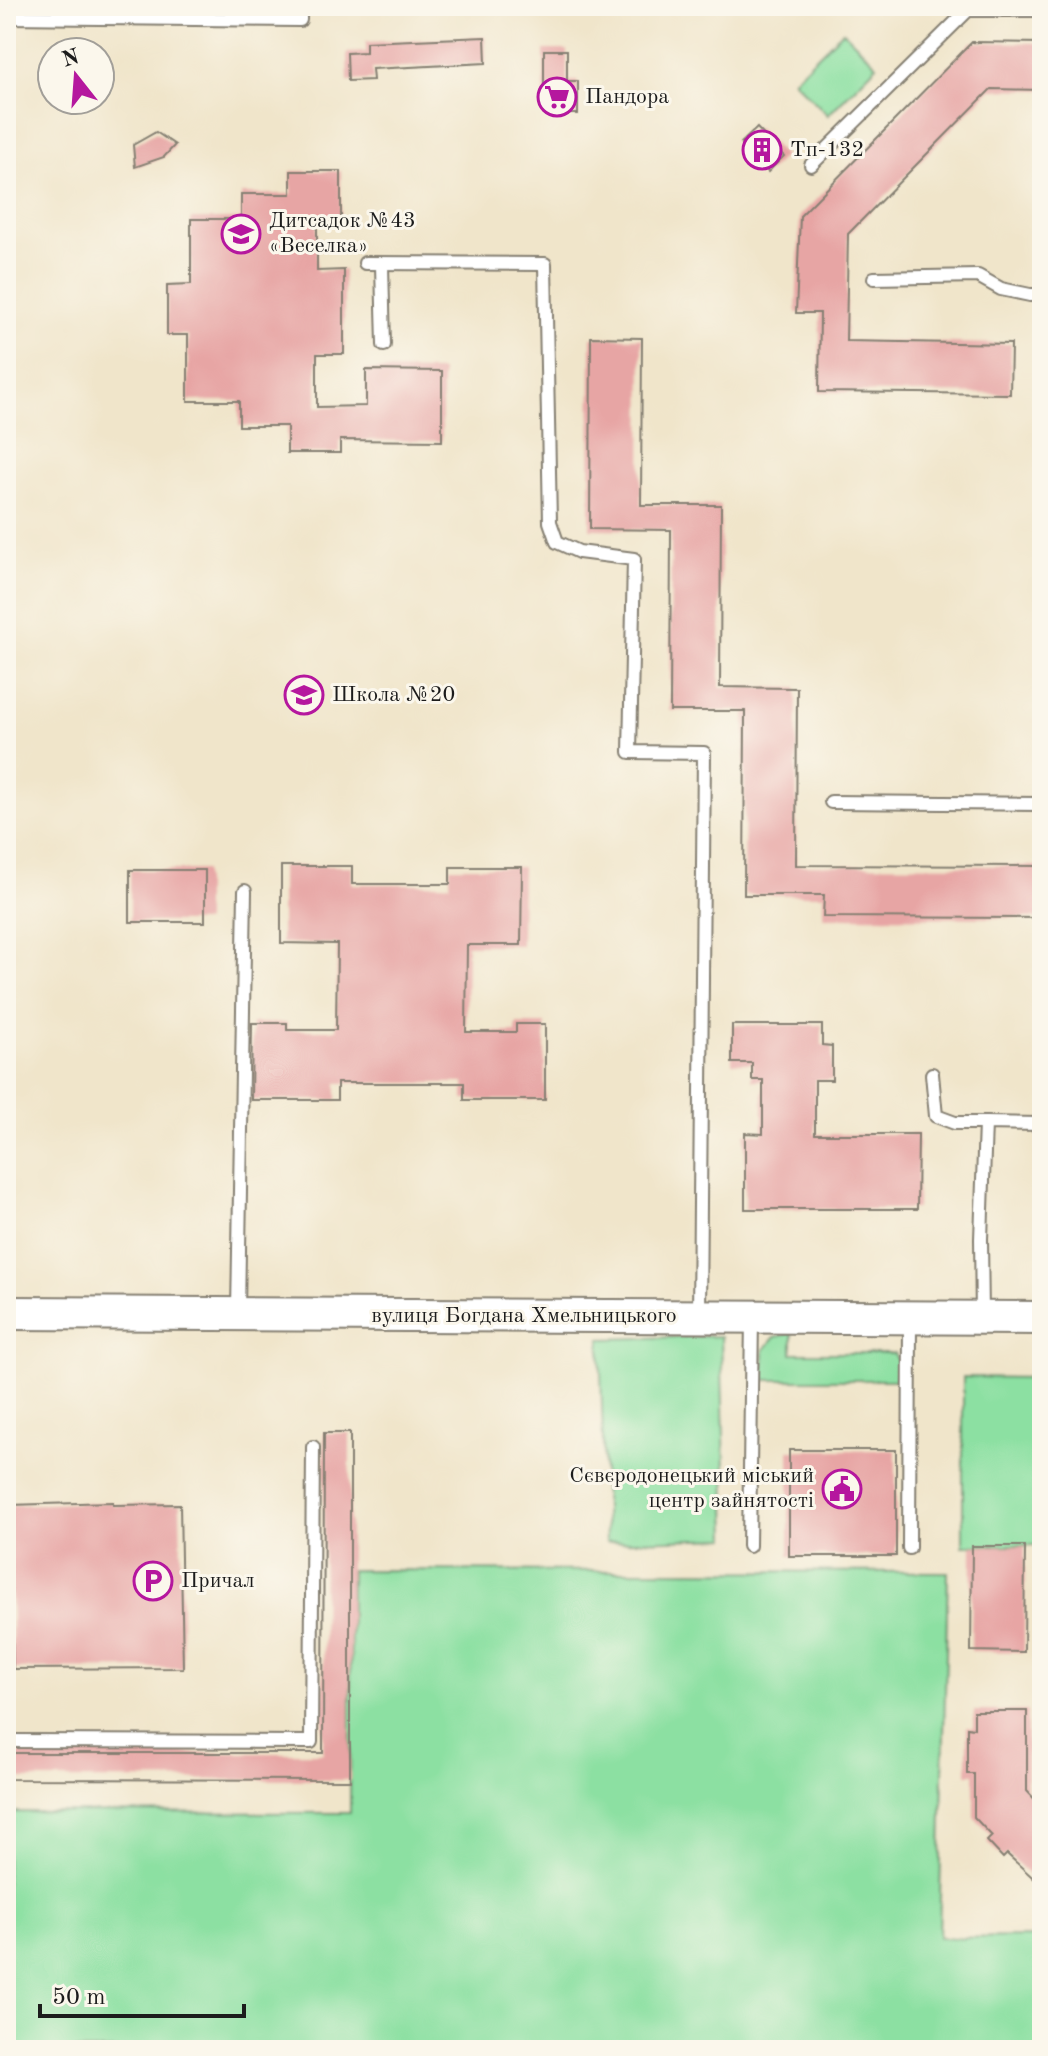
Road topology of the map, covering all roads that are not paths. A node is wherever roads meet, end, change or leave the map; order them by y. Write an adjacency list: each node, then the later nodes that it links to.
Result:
1 (300, 6): 3 (lane)
2 (1042, 10): 4 (lane)
3 (6, 17)
4 (811, 165)
5 (365, 263): 6 (lane)
6 (382, 265): 9 (lane); 18 (lane)
7 (874, 278): 8 (lane)
8 (1042, 295)
9 (384, 345)
10 (831, 802): 11 (lane)
11 (1042, 804)
12 (245, 891): 17 (lane)
13 (932, 1074): 14 (lane)
14 (985, 1123): 15 (lane); 21 (lane)
15 (1042, 1124)
16 (6, 1313): 17 (street, вулиця Богдана Хмельницького)
17 (238, 1314): 18 (street, вулиця Богдана Хмельницького)
18 (699, 1317): 19 (street, вулиця Богдана Хмельницького)
19 (752, 1317): 20 (street, вулиця Богдана Хмельницького); 24 (lane)
20 (910, 1317): 21 (street, вулиця Богдана Хмельницького); 25 (lane)
21 (982, 1318): 22 (street, вулиця Богдана Хмельницького)
22 (1042, 1318)
23 (313, 1447): 26 (lane)
24 (749, 1546)
25 (909, 1548)
26 (6, 1741)

